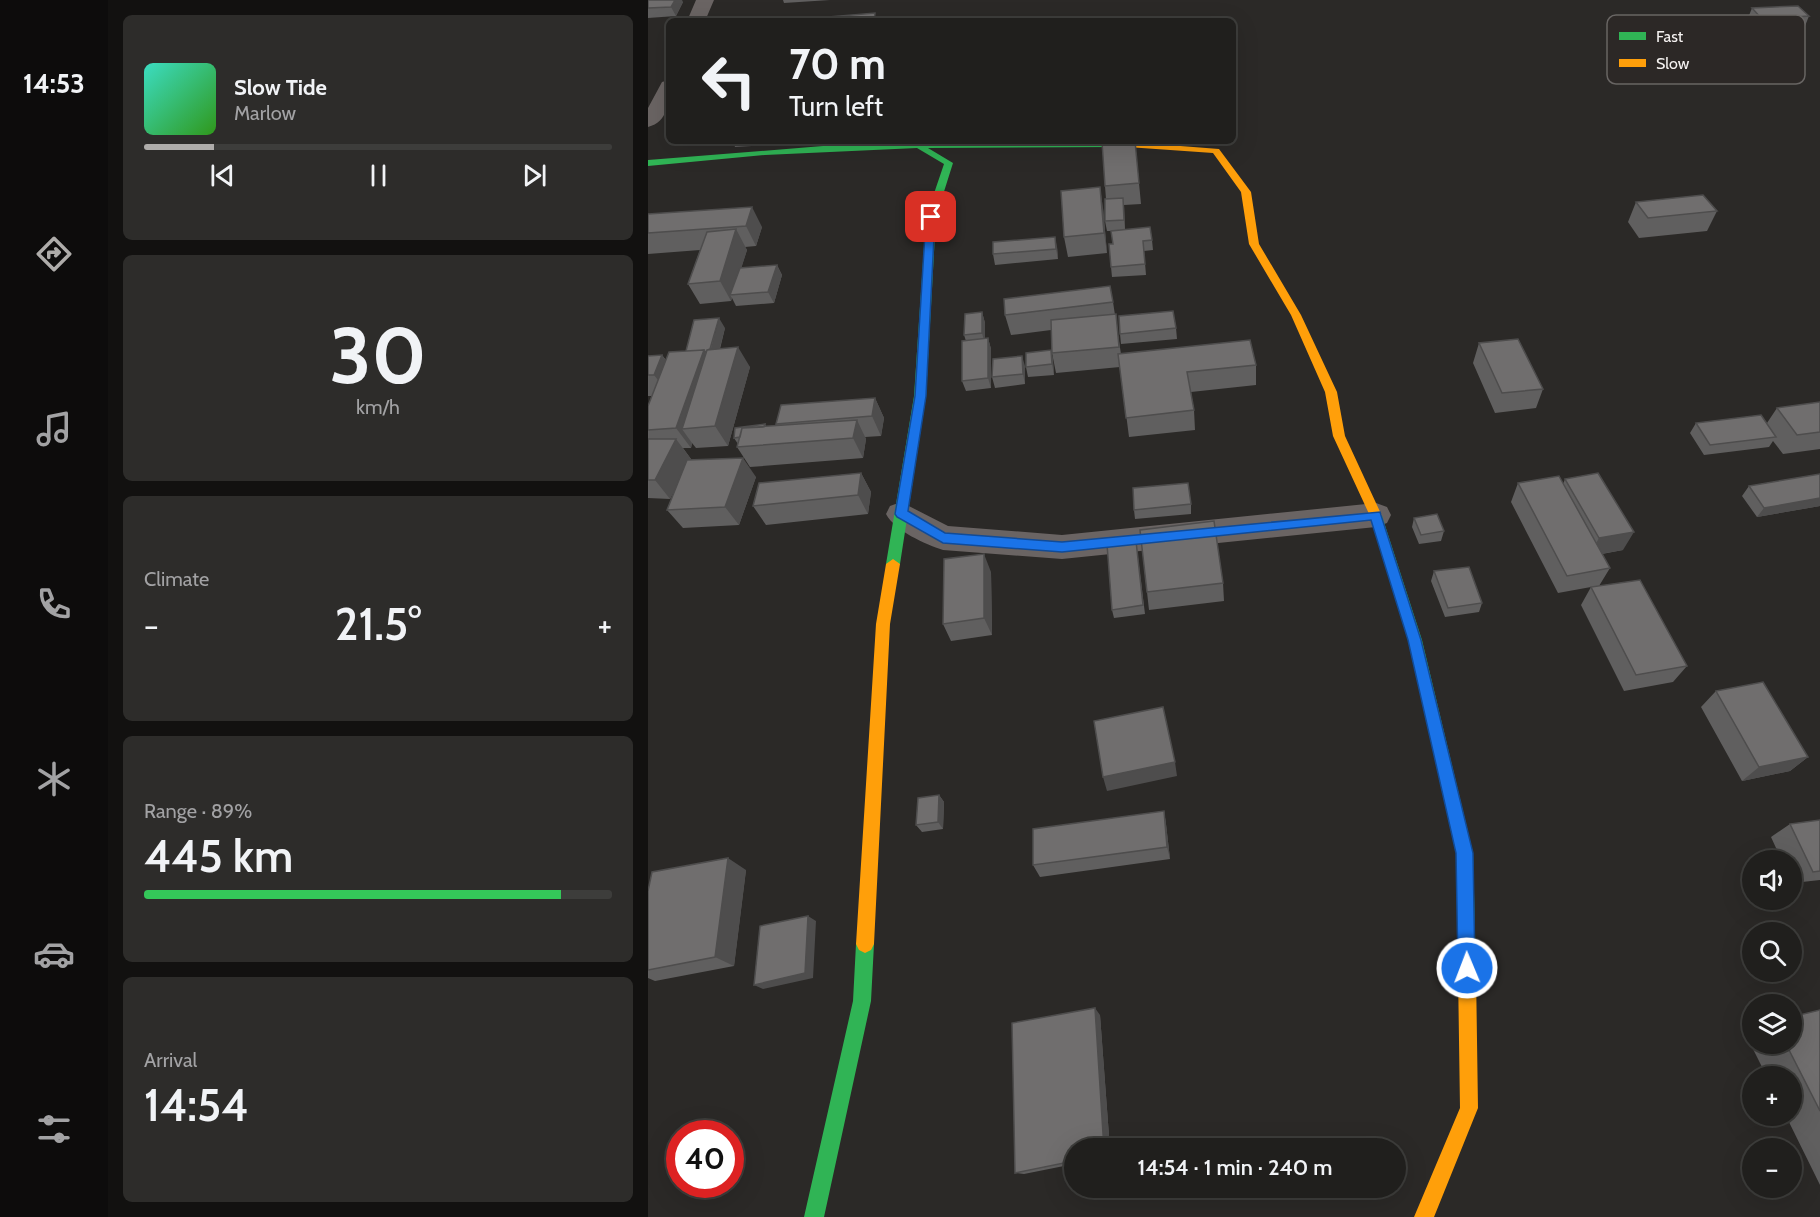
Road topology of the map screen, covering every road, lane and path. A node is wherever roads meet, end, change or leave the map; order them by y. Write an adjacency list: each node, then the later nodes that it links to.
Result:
1 (705, 0): 2 (street)
2 (697, 18)
3 (666, 93): 4 (street)
4 (648, 121)
5 (992, 144): 7 (street)
6 (1082, 144): 10 (street)
7 (921, 147): 8 (street); 9 (street)
8 (648, 163)
9 (901, 514): 10 (street); 11 (street)
10 (1376, 515): 12 (street)
11 (814, 1217)
12 (1424, 1217)

